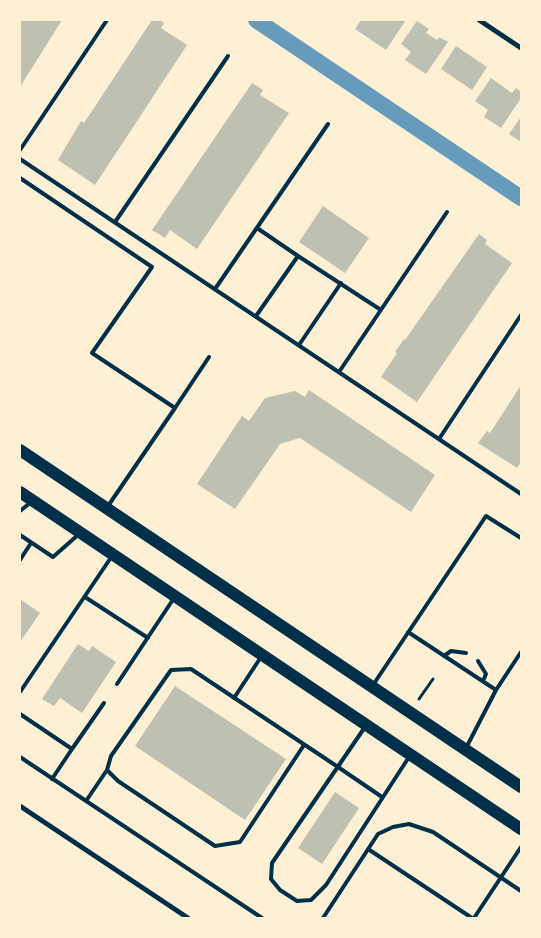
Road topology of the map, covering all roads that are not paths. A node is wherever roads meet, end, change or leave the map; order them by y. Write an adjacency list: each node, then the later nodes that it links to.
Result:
1 (107, 20): 6 (lane)
2 (479, 20): 3 (street)
3 (521, 48)
4 (228, 56): 10 (lane)
5 (328, 124): 11 (lane)
6 (20, 150)
7 (20, 159): 10 (lane)
8 (20, 178): 21 (lane)
9 (447, 212): 15 (lane)
10 (115, 222): 14 (lane)
11 (257, 228): 12 (lane); 14 (lane)
12 (298, 256): 13 (lane); 16 (lane)
13 (341, 284): 15 (lane); 18 (lane)
14 (215, 289): 16 (lane)
15 (381, 310): 20 (lane)
16 (256, 316): 18 (lane)
17 (521, 316): 22 (lane)
18 (299, 345): 20 (lane)
19 (209, 357): 21 (lane)
20 (339, 372): 22 (lane)
21 (175, 408): 27 (lane)
22 (439, 439): 25 (lane)
23 (20, 450): 27 (main road)
24 (20, 492): 26 (main road)
25 (521, 494)
26 (32, 500): 28 (lane); 29 (main road)
27 (107, 508): 46 (main road)
28 (20, 511)
29 (80, 532): 32 (lane); 33 (main road)
30 (20, 535): 32 (lane)
31 (521, 538): 37 (lane)
32 (31, 543): 34 (lane)
33 (113, 555): 35 (lane); 36 (main road)
34 (20, 560)
35 (85, 597): 38 (lane); 48 (lane)
36 (175, 597): 38 (lane); 41 (main road)
37 (408, 632): 42 (lane); 46 (lane)
38 (148, 638): 45 (lane)
39 (521, 652): 47 (lane)
40 (466, 653): 42 (lane)
41 (263, 655): 49 (lane); 52 (main road)
42 (444, 656): 44 (lane)
43 (478, 661): 44 (lane)
44 (483, 681): 47 (lane)
45 (117, 684)
46 (372, 686): 55 (main road)
47 (496, 690): 55 (lane)
48 (20, 692)
49 (234, 698): 53 (lane); 59 (lane)
50 (104, 703): 54 (lane)
51 (20, 714): 54 (lane)
52 (367, 725): 56 (main road); 58 (lane)
53 (304, 745): 58 (lane); 59 (lane)
54 (72, 749): 60 (lane)
55 (465, 749): 61 (main road)
56 (410, 755): 62 (lane); 65 (main road)
57 (20, 757): 60 (lane)
58 (338, 767): 62 (lane); 62 (lane)
59 (107, 770): 63 (lane)
60 (52, 779): 63 (lane)
61 (521, 787)
62 (382, 798)
63 (86, 801): 71 (lane)
64 (20, 806): 70 (street)
65 (521, 829)
66 (521, 846): 68 (lane)
67 (368, 849): 68 (lane); 72 (lane); 73 (lane)
68 (501, 878): 69 (lane); 73 (lane)
69 (521, 891)
70 (188, 918)
71 (262, 918)
72 (323, 918)
73 (473, 918)

